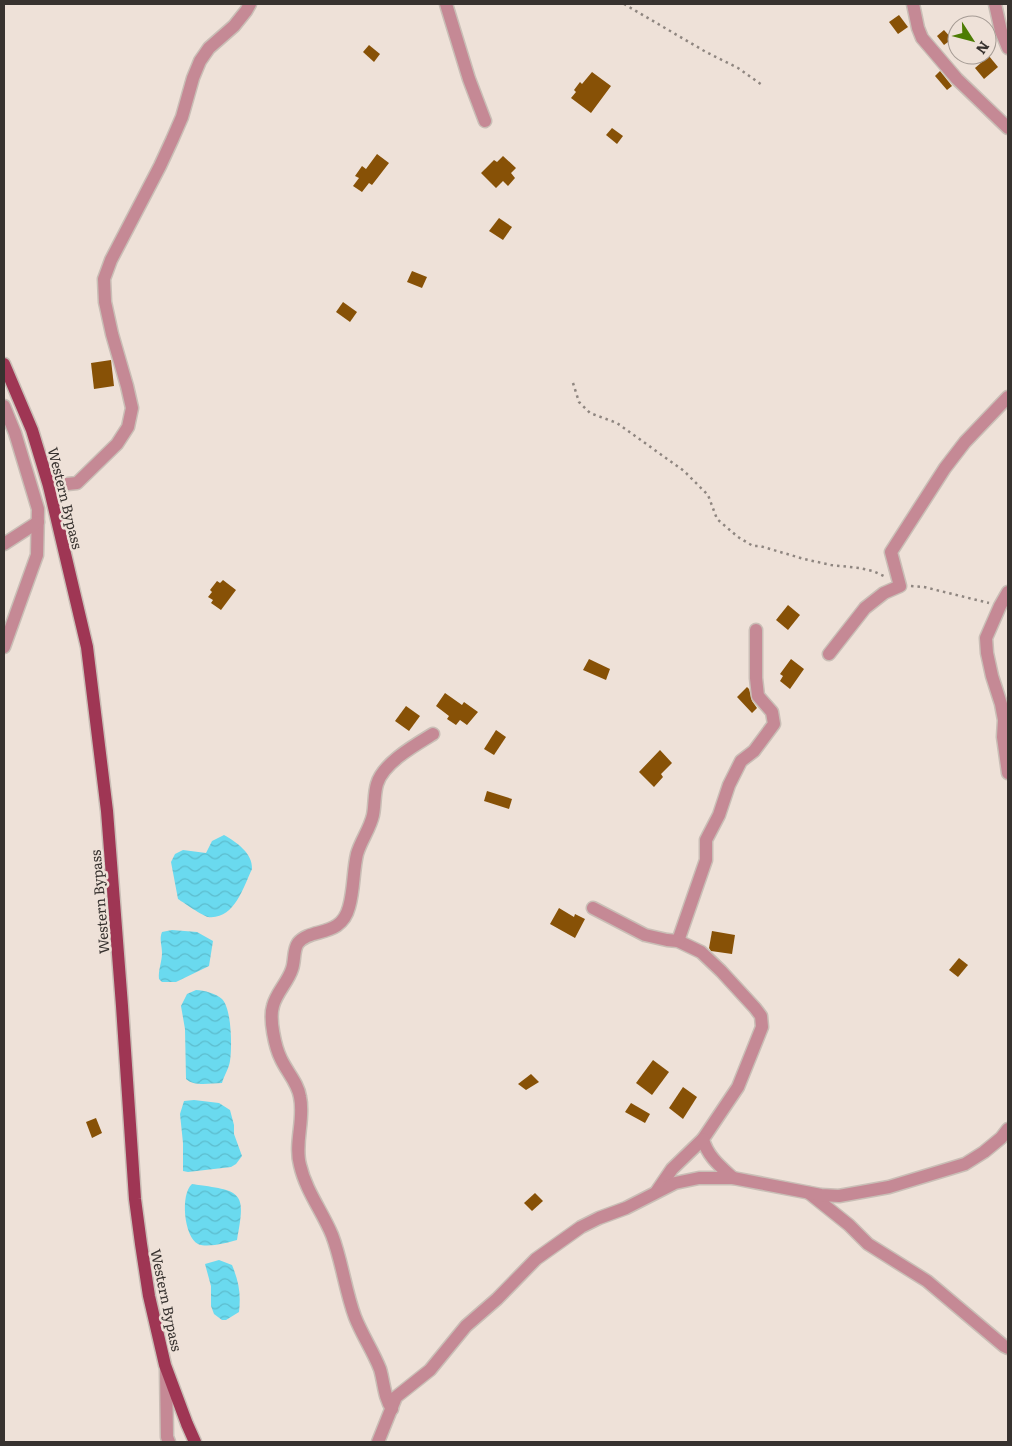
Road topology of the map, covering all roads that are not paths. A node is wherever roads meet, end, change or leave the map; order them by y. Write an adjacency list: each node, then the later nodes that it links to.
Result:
1 (250, 4): 11 (street)
2 (446, 4): 6 (street)
3 (913, 4): 7 (street)
4 (995, 4): 5 (street)
5 (1008, 48)
6 (485, 121)
7 (1008, 128)
8 (4, 364): 11 (main road, Western Bypass)
9 (1008, 397): 17 (street)
10 (4, 406): 12 (street)
11 (49, 486): 28 (main road, Western Bypass)
12 (38, 522): 13 (street); 16 (street)
13 (4, 544)
14 (1008, 592): 19 (street)
15 (756, 630): 21 (street)
16 (4, 647)
17 (829, 654)
18 (433, 734): 29 (street)
19 (1008, 773)
20 (593, 908): 21 (street)
21 (678, 941): 23 (street)
22 (1008, 1129): 26 (street)
23 (703, 1139): 24 (street); 25 (street)
24 (733, 1178): 25 (street); 26 (street)
25 (657, 1191): 29 (street)
26 (809, 1193): 27 (street)
27 (1008, 1348)
28 (165, 1365): 30 (street); 31 (main road, Western Bypass)
29 (392, 1409): 32 (street)
30 (169, 1442)
31 (195, 1442)
32 (378, 1442)

